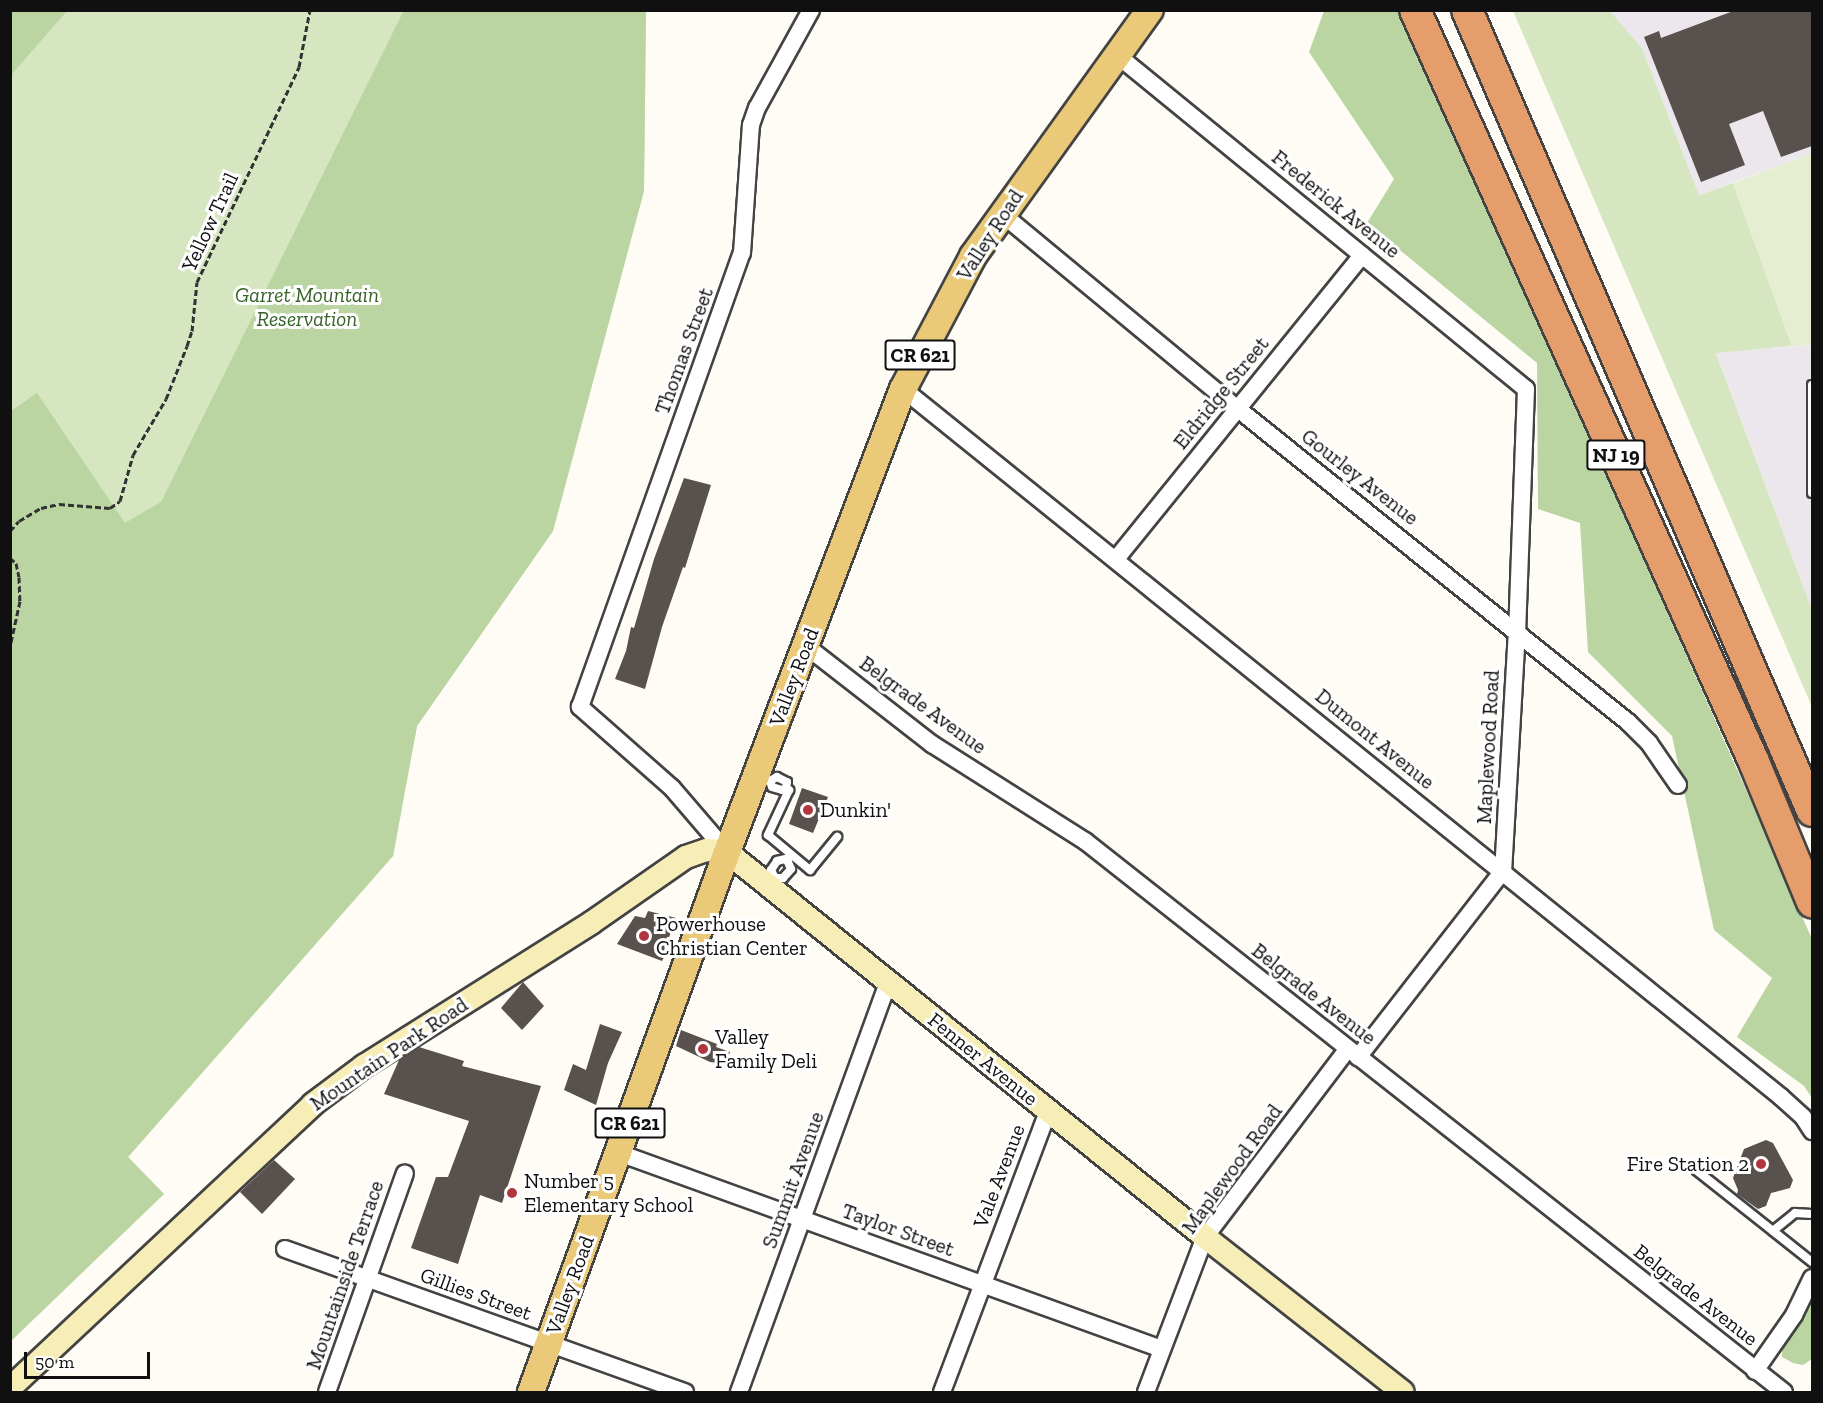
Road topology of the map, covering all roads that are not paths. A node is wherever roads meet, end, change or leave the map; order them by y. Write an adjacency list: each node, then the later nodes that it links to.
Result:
1 (811, 10): 16 (street, Thomas Street)
2 (1150, 10): 5 (main road, Valley Road / CR 621)
3 (1415, 10): 25 (highway, NJ 19)
4 (1467, 10): 19 (highway, NJ 19)
5 (1117, 55): 6 (main road, Valley Road / CR 621); 7 (street, Frederick Avenue)
6 (1002, 214): 9 (main road, Valley Road / CR 621); 11 (street, Gourley Avenue)
7 (1362, 255): 10 (street, Frederick Avenue); 11 (street, Eldridge Street)
8 (1812, 385): 12 (lane)
9 (903, 389): 13 (street, Dumont Avenue); 15 (main road, Valley Road / CR 621)
10 (1526, 389): 14 (street, Maplewood Road)
11 (1238, 409): 13 (street, Eldridge Street); 14 (street, Gourley Avenue)
12 (1812, 494)
13 (1116, 559): 23 (street, Dumont Avenue)
14 (1517, 630): 18 (street, Gourley Avenue); 23 (street, Maplewood Road)
15 (806, 646): 17 (main road, Valley Road / CR 621); 27 (street, Belgrade Avenue)
16 (579, 707): 21 (street, Fenner Avenue)
17 (763, 778): 21 (main road, Valley Road / CR 621); 22 (lane)
18 (1678, 785)
19 (1812, 811)
20 (837, 837): 22 (lane)
21 (727, 852): 24 (street, Fenner Avenue); 30 (main road, Valley Road / CR 621); 45 (street, Mountain Park Road)
22 (789, 857): 24 (lane)
23 (1503, 871): 27 (street, Maplewood Road); 29 (street, Dumont Avenue)
24 (772, 882): 26 (street, Fenner Avenue)
25 (1812, 902)
26 (888, 982): 28 (street, Fenner Avenue); 34 (street, Summit Avenue)
27 (1353, 1053): 36 (street, Maplewood Road); 44 (street, Belgrade Avenue)
28 (1048, 1111): 36 (street, Fenner Avenue); 41 (street, Vale Avenue)
29 (1812, 1131)
30 (619, 1153): 34 (street, Taylor Street); 42 (main road, Valley Road / CR 621)
31 (1696, 1170): 35 (lane)
32 (405, 1173): 40 (street, Mountainside Terrace)
33 (1812, 1214): 35 (lane)
34 (802, 1219): 41 (street, Taylor Street); 49 (street, Summit Avenue)
35 (1773, 1231): 38 (lane)
36 (1205, 1237): 43 (street, Maplewood Road); 52 (street, Fenner Avenue)
37 (285, 1249): 40 (street, Gillies Street)
38 (1812, 1262)
39 (1812, 1278): 44 (street)
40 (367, 1279): 42 (street, Gillies Street); 46 (street, Mountainside Terrace)
41 (983, 1284): 43 (street, Taylor Street); 50 (street, Vale Avenue)
42 (548, 1344): 47 (main road, Valley Road / CR 621); 48 (street, Gillies Street)
43 (1162, 1349): 51 (street, Maplewood Road)
44 (1755, 1371): 53 (street, Belgrade Avenue)
45 (10, 1388)
46 (327, 1392)
47 (531, 1392)
48 (685, 1392)
49 (739, 1392)
50 (942, 1392)
51 (1146, 1392)
52 (1403, 1392)
53 (1784, 1392)

